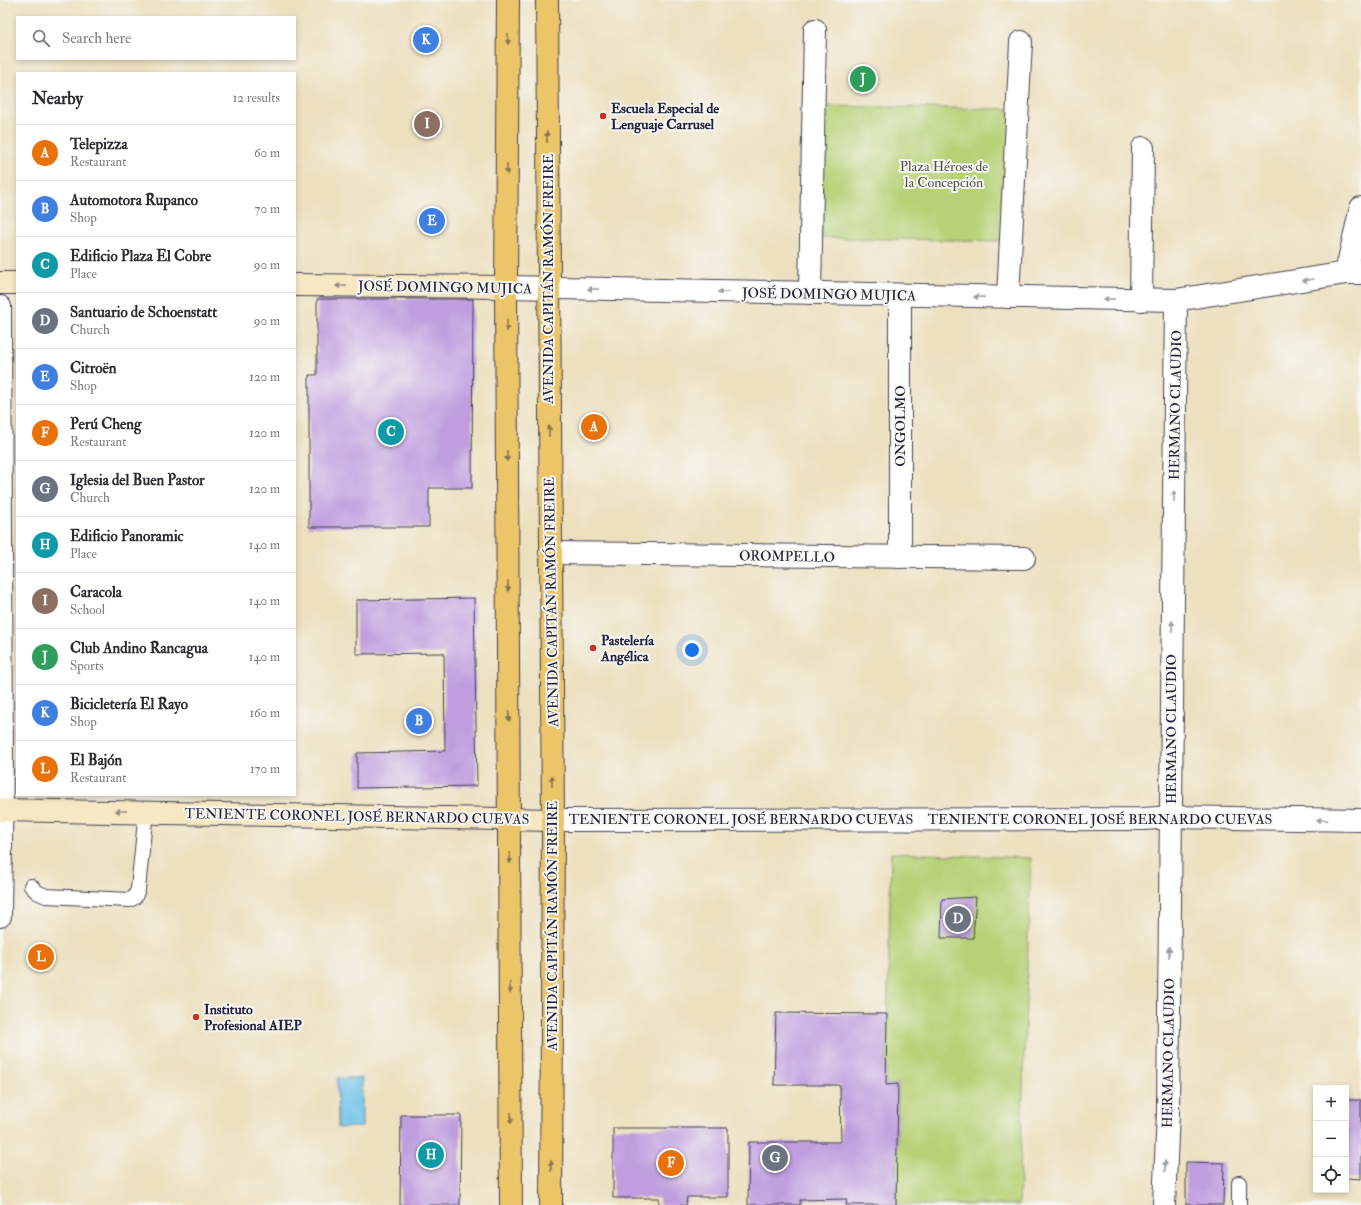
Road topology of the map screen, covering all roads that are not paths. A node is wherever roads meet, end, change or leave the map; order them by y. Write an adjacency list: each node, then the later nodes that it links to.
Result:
1 (508, 0): 12 (main road, one-way to 12)
2 (547, 0): 13 (main road, AVENIDA CAPITÁN RAMÓN FREIRE, one-way to 2)
3 (815, 30): 15 (street)
4 (1021, 42): 17 (street)
5 (1143, 148): 18 (street)
6 (1361, 208): 8 (street)
7 (0, 273): 9 (street)
8 (1354, 273): 19 (street, JOSÉ DOMINGO MUJICA, one-way to 19)
9 (0, 283): 10 (main road); 14 (street)
10 (16, 283)
11 (296, 285): 12 (main road, JOSÉ DOMINGO MUJICA, one-way to 11)
12 (506, 287): 13 (street, JOSÉ DOMINGO MUJICA); 27 (main road, one-way to 27)
13 (548, 288): 15 (street, JOSÉ DOMINGO MUJICA, one-way to 13); 21 (main road, AVENIDA CAPITÁN RAMÓN FREIRE, one-way to 13)
14 (0, 292)
15 (810, 293): 16 (street, JOSÉ DOMINGO MUJICA)
16 (900, 295): 17 (street, JOSÉ DOMINGO MUJICA, one-way to 16); 22 (street, ONGOLMO)
17 (1008, 297): 18 (street, JOSÉ DOMINGO MUJICA, one-way to 17)
18 (1141, 300): 19 (street, JOSÉ DOMINGO MUJICA)
19 (1176, 300): 26 (street, HERMANO CLAUDIO, one-way to 19)
20 (0, 307): 24 (street)
21 (550, 553): 22 (street, OROMPELLO); 28 (main road, AVENIDA CAPITÁN RAMÓN FREIRE, one-way to 21)
22 (900, 557): 23 (street, OROMPELLO)
23 (1024, 558)
24 (1, 810): 25 (main road, TENIENTE CORONEL JOSÉ BERNARDO CUEVAS, one-way to 24); 31 (street)
25 (146, 811): 27 (main road, TENIENTE CORONEL JOSÉ BERNARDO CUEVAS); 30 (lane)
26 (1171, 817): 28 (street, TENIENTE CORONEL JOSÉ BERNARDO CUEVAS); 29 (street, TENIENTE CORONEL JOSÉ BERNARDO CUEVAS, one-way to 26); 35 (street, HERMANO CLAUDIO, one-way to 26)
27 (510, 819): 28 (main road, TENIENTE CORONEL JOSÉ BERNARDO CUEVAS); 33 (main road, one-way to 33)
28 (553, 820): 34 (main road, AVENIDA CAPITÁN RAMÓN FREIRE, one-way to 28)
29 (1361, 820)
30 (31, 886)
31 (0, 916)
32 (1239, 1183): 36 (lane)
33 (511, 1205)
34 (551, 1205)
35 (1164, 1205)
36 (1239, 1205)

